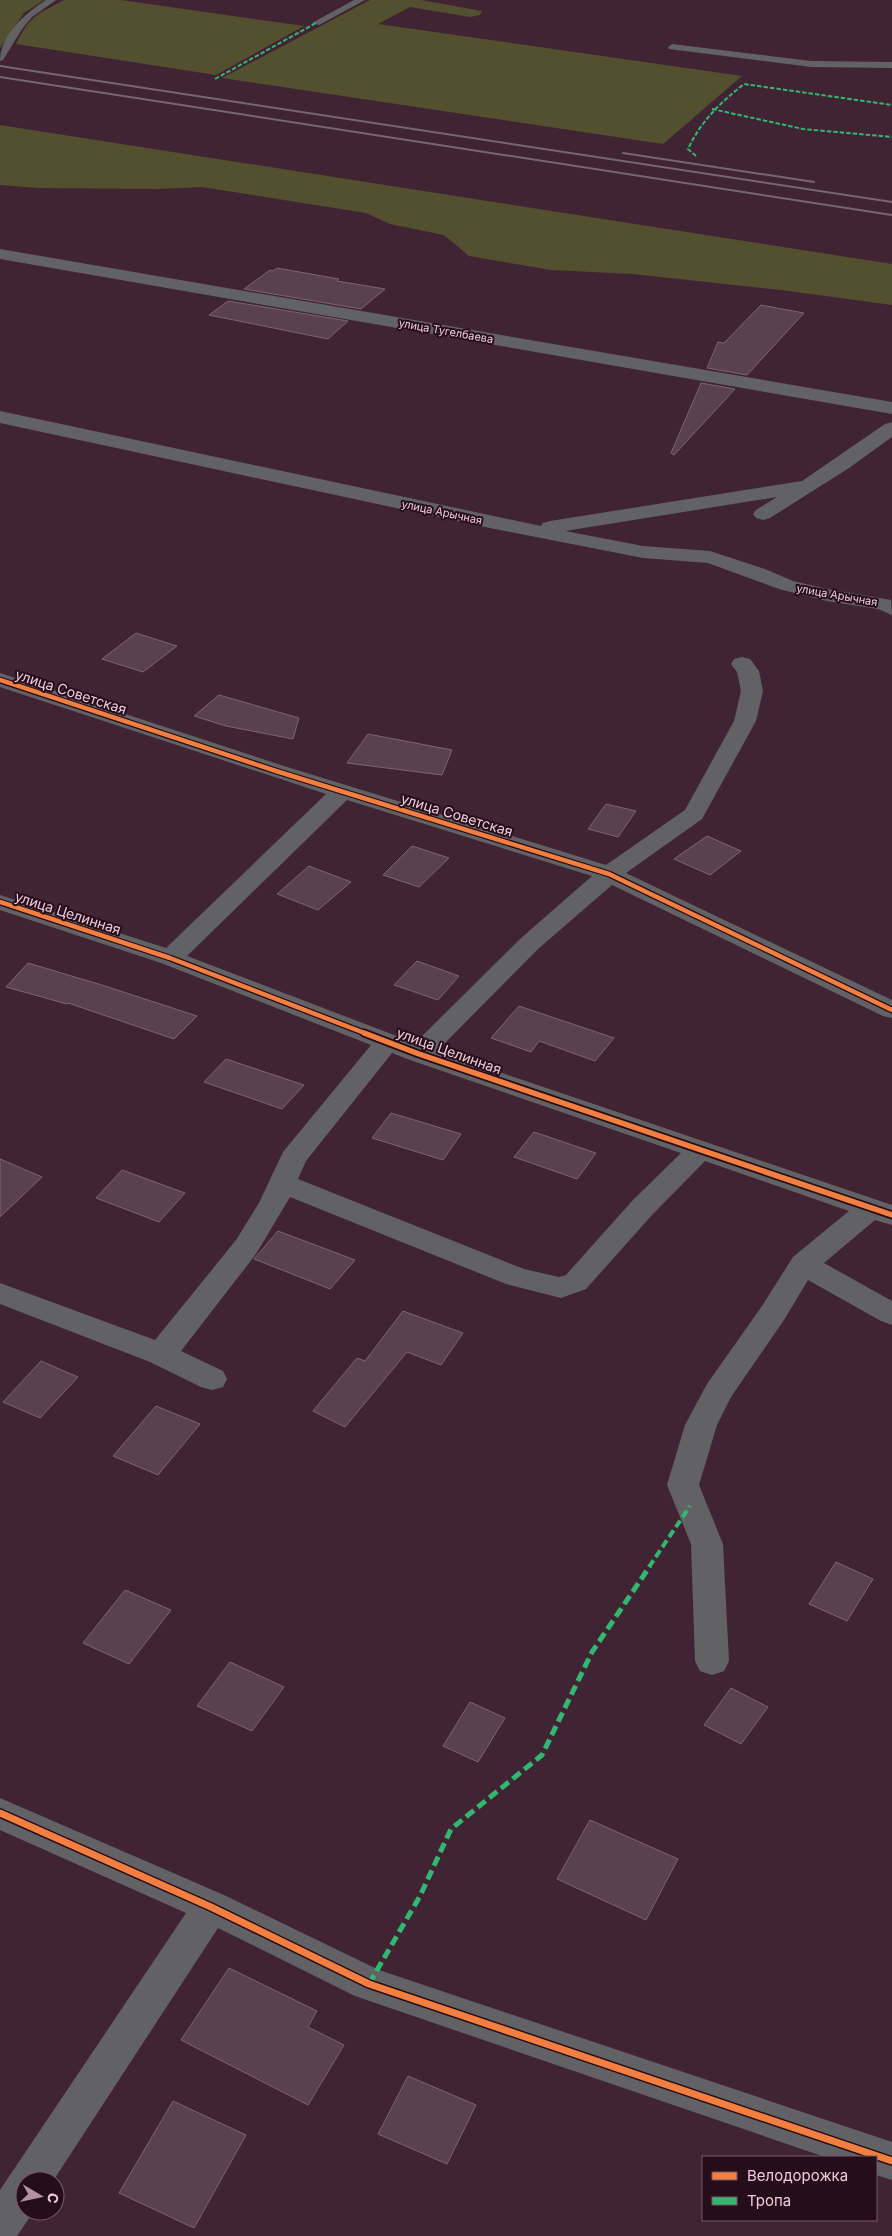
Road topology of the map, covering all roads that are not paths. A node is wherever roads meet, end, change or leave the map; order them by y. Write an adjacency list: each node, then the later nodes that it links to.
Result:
1 (52, 0): 5 (lane)
2 (361, 0): 3 (lane)
3 (316, 23)
4 (672, 47): 6 (lane)
5 (0, 58)
6 (892, 65)
7 (0, 254): 8 (street, улица Тугелбаева)
8 (892, 408)
9 (0, 417): 13 (street, улица Арычная)
10 (892, 428): 11 (street)
11 (807, 486): 12 (street); 13 (street)
12 (763, 514)
13 (532, 530): 14 (street, улица Арычная)
14 (889, 604)
15 (742, 664): 18 (street)
16 (0, 680): 17 (street, улица Советская)
17 (343, 791): 18 (street, улица Советская); 20 (street)
18 (609, 874): 21 (street, улица Советская); 23 (street)
19 (0, 902): 20 (street, улица Целинная)
20 (170, 958): 22 (street, улица Целинная)
21 (892, 1010)
22 (388, 1042): 23 (street, улица Целинная); 25 (street)
23 (419, 1054): 24 (street, улица Целинная)
24 (700, 1150): 25 (street); 26 (street, улица Целинная)
25 (282, 1183): 30 (street)
26 (882, 1211): 27 (street)
27 (803, 1264): 29 (street); 32 (street)
28 (0, 1293): 30 (street)
29 (892, 1314)
30 (161, 1354): 31 (street)
31 (212, 1379)
32 (712, 1662)
33 (0, 1813): 34 (street)
34 (211, 1907): 35 (street); 36 (street)
35 (892, 2161)
36 (37, 2171)
37 (15, 2203): 38 (street)
38 (0, 2226)

